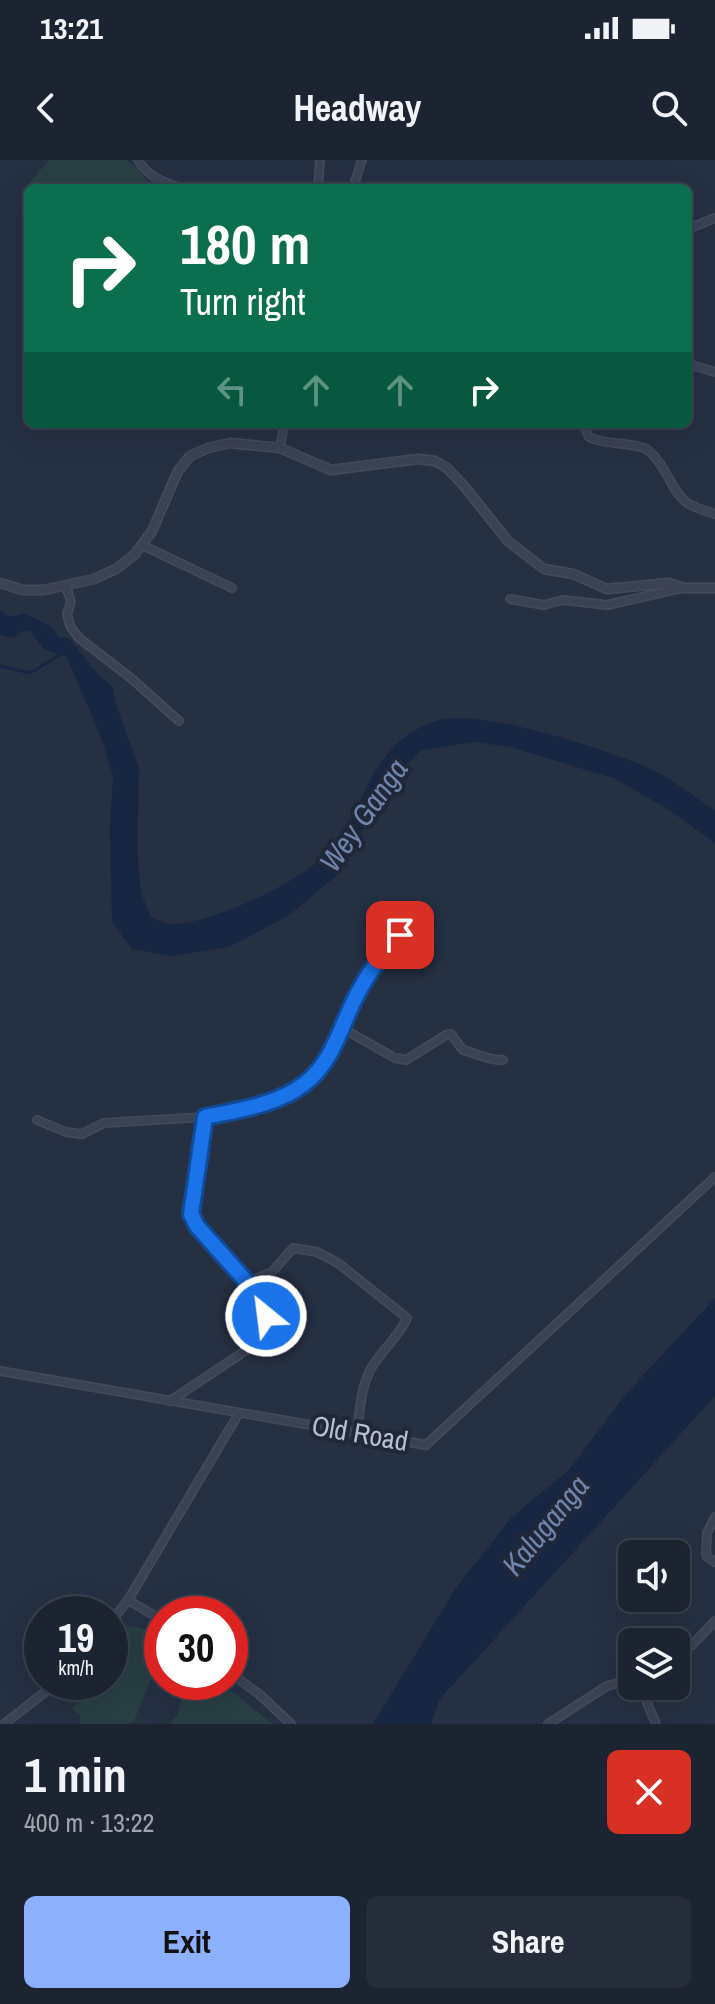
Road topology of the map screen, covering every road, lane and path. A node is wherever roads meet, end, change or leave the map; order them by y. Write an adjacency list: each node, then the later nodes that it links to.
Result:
1 (138, 160): 4 (street)
2 (320, 160): 5 (street)
3 (362, 160): 6 (street)
4 (168, 184)
5 (318, 184)
6 (354, 184)
7 (715, 218): 8 (street)
8 (692, 227)
9 (692, 365): 10 (street)
10 (715, 372)
11 (283, 428): 13 (street)
12 (585, 428): 14 (street)
13 (280, 448): 15 (street); 19 (street)
14 (715, 514)
15 (142, 545): 17 (street); 18 (street)
16 (0, 583): 17 (street)
17 (66, 586): 22 (street)
18 (232, 588)
19 (684, 588): 20 (street); 21 (street)
20 (715, 588)
21 (510, 599)
22 (179, 721)
23 (400, 935): 24 (street)
24 (342, 1028): 25 (street); 26 (street)
25 (503, 1060)
26 (205, 1117): 27 (street); 29 (street)
27 (37, 1120)
28 (715, 1177): 33 (street, Old Road)
29 (248, 1282): 31 (street); 33 (street)
30 (0, 1371): 31 (street, Old Road)
31 (170, 1401): 32 (street, Old Road)
32 (239, 1413): 33 (street, Old Road); 36 (street)
33 (357, 1431)
34 (715, 1517): 35 (street)
35 (715, 1562)
36 (128, 1600): 37 (street)
37 (144, 1609)
38 (715, 1621): 39 (street)
39 (690, 1646)
40 (618, 1683): 46 (street)
41 (248, 1686): 45 (street)
42 (35, 1700): 44 (street)
43 (646, 1700): 47 (street)
44 (4, 1724)
45 (291, 1724)
46 (548, 1724)
47 (656, 1724)

